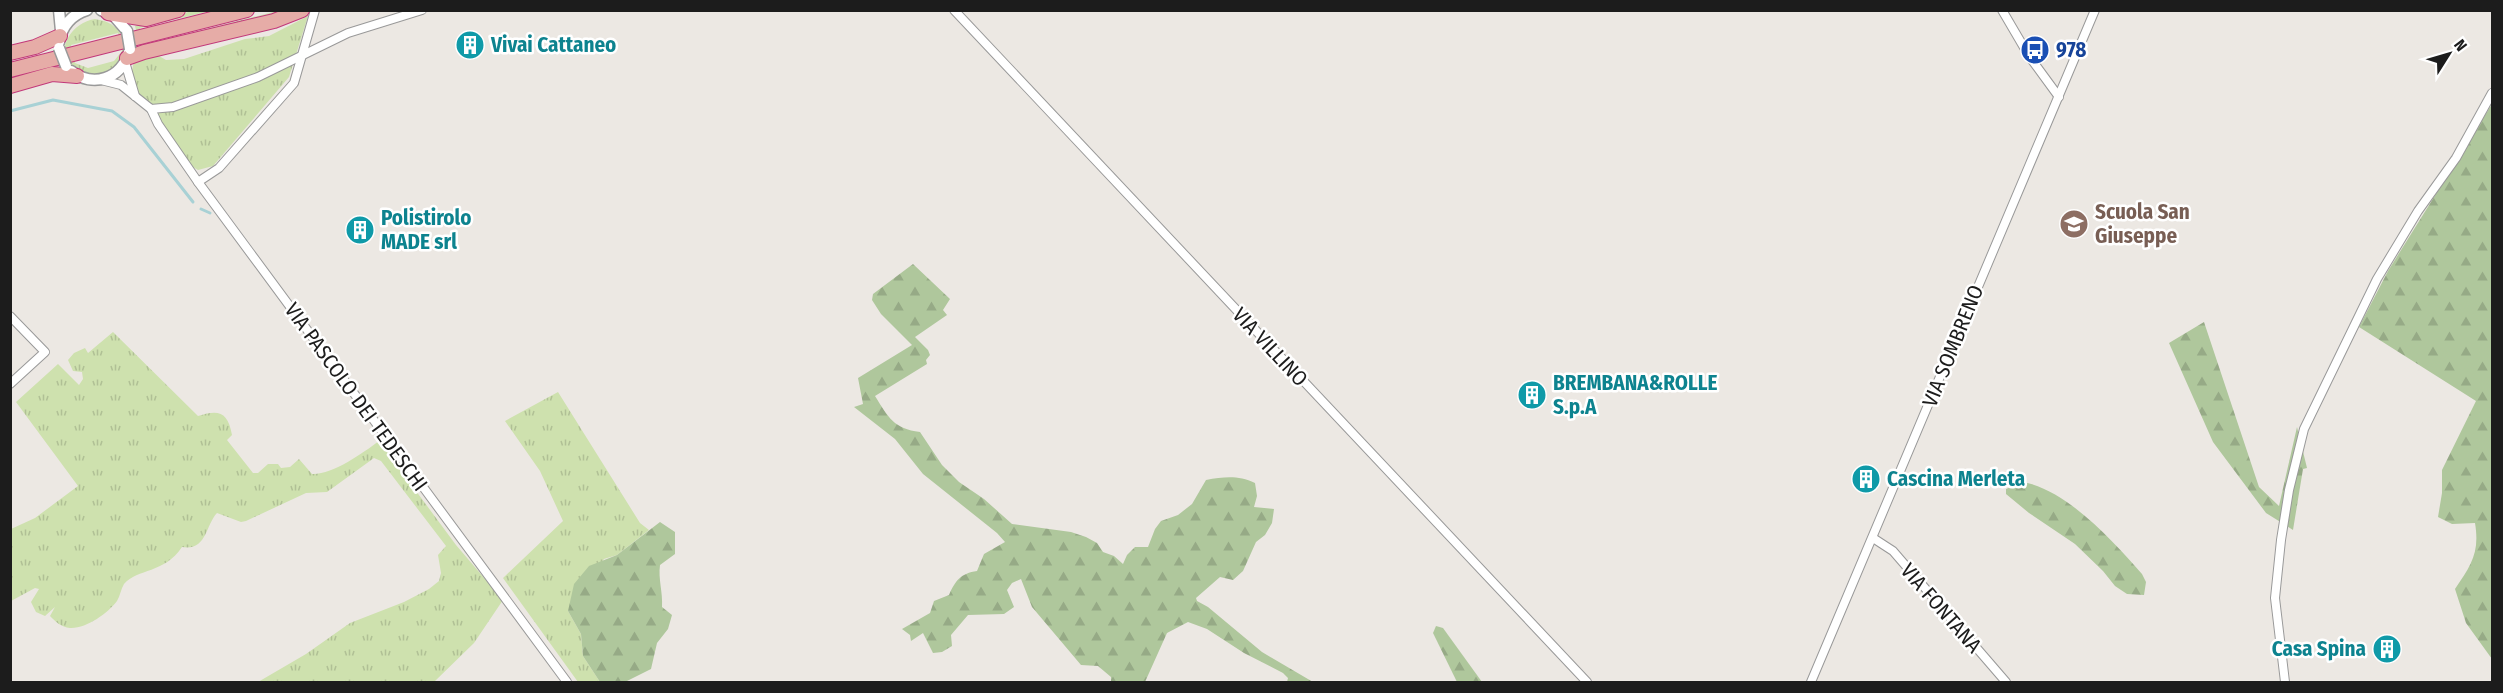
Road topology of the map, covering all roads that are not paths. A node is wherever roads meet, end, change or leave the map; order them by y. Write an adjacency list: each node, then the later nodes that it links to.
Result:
1 (59, 10): 12 (street)
2 (87, 10): 12 (street)
3 (178, 10): 11 (highway)
4 (247, 10): 14 (highway)
5 (302, 10): 14 (highway)
6 (315, 10): 15 (street)
7 (422, 10): 15 (street)
8 (954, 10): 29 (street, VIA VILLINO)
9 (2002, 10): 22 (street)
10 (2095, 10): 22 (street, VIA SOMBRENO)
11 (105, 12): 14 (street, bridge)
12 (60, 36): 13 (highway); 17 (street, bridge)
13 (10, 53)
14 (125, 53): 16 (highway); 18 (street); 21 (street)
15 (303, 55): 23 (street); 24 (street)
16 (10, 70)
17 (73, 72): 18 (street); 19 (highway)
18 (101, 80): 21 (street)
19 (10, 86)
20 (2493, 93): 32 (street)
21 (136, 97): 23 (street)
22 (2059, 98): 27 (street, VIA SOMBRENO)
23 (151, 108): 24 (street, VIA PASCOLO DEI TEDESCHI)
24 (198, 182): 28 (street, VIA PASCOLO DEI TEDESCHI)
25 (10, 316): 26 (street)
26 (10, 384)
27 (1873, 538): 30 (street, VIA SOMBRENO); 31 (street, VIA FONTANA)
28 (567, 682)
29 (1587, 682)
30 (1811, 682)
31 (2006, 682)
32 (2285, 682)

